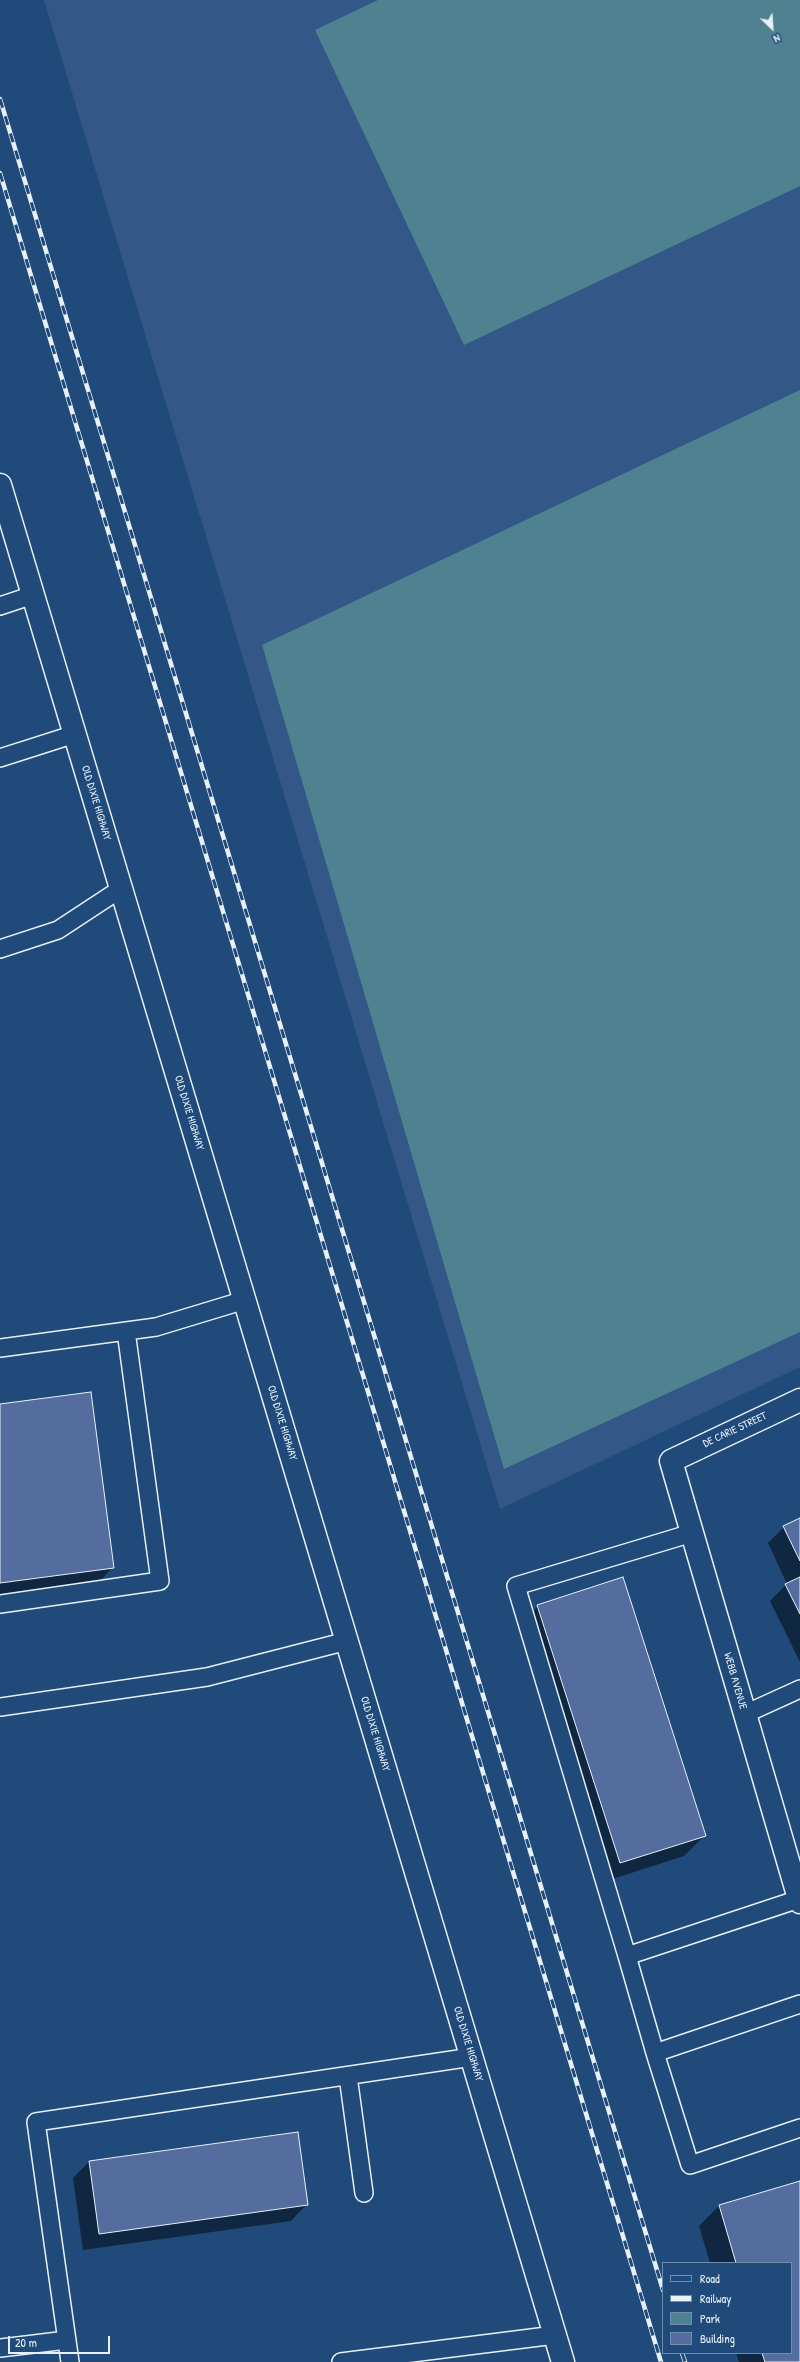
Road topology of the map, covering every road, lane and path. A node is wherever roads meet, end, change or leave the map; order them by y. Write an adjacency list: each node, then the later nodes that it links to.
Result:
1 (0, 485): 2 (street, OLD DIXIE HIGHWAY)
2 (33, 595): 3 (lane); 4 (street, OLD DIXIE HIGHWAY)
3 (0, 606)
4 (75, 734): 5 (lane); 6 (street, OLD DIXIE HIGHWAY)
5 (0, 758)
6 (122, 888): 7 (lane); 8 (street, OLD DIXIE HIGHWAY)
7 (0, 949)
8 (245, 1300): 9 (lane); 15 (street, OLD DIXIE HIGHWAY)
9 (126, 1331): 10 (lane); 14 (lane)
10 (0, 1348)
11 (800, 1400): 12 (street, DE CARIE STREET)
12 (671, 1460): 13 (street, WEBB AVENUE)
13 (692, 1533): 18 (street, WEBB AVENUE); 20 (lane)
14 (0, 1604)
15 (347, 1641): 17 (lane); 23 (street, OLD DIXIE HIGHWAY)
16 (800, 1689): 18 (lane)
17 (0, 1707)
18 (745, 1714): 19 (street, WEBB AVENUE)
19 (800, 1900): 20 (lane)
20 (627, 1956): 22 (lane)
21 (800, 2004): 22 (lane)
22 (655, 2053): 25 (lane)
23 (472, 2057): 24 (lane); 27 (street, OLD DIXIE HIGHWAY)
24 (348, 2076): 26 (lane); 28 (lane)
25 (800, 2128)
26 (364, 2193)
27 (555, 2335): 31 (lane); 32 (street, OLD DIXIE HIGHWAY)
28 (67, 2340): 29 (lane); 30 (lane)
29 (0, 2348)
30 (70, 2362)
31 (341, 2362)
32 (563, 2362)

